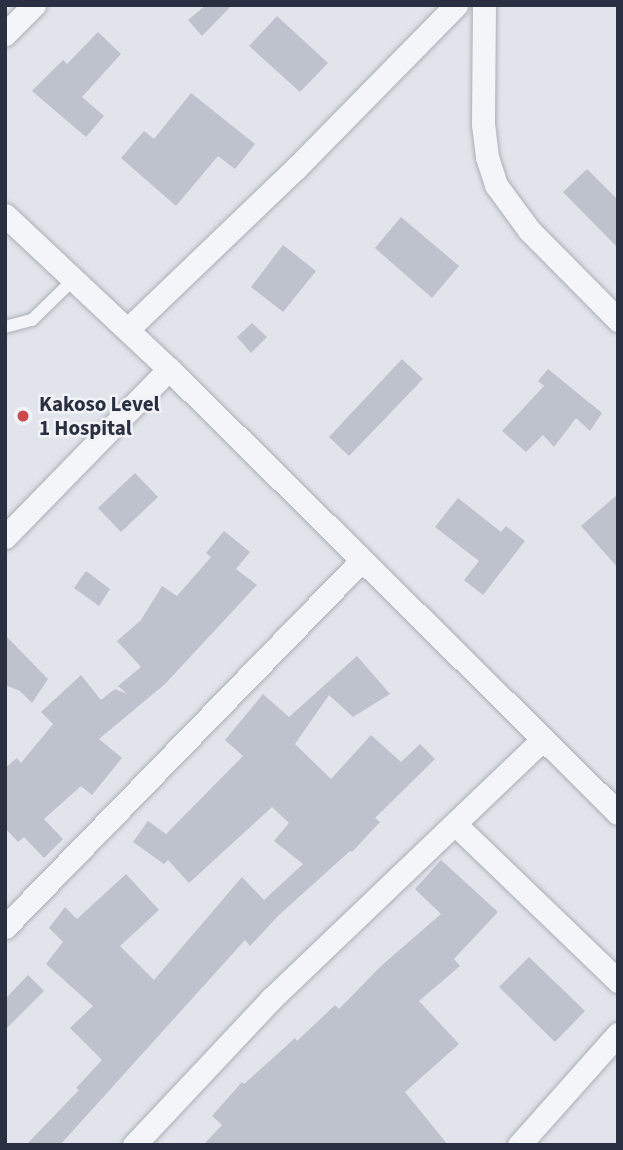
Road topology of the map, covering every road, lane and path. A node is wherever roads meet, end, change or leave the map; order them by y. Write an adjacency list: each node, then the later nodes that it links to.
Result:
1 (34, 5): 4 (street)
2 (456, 5): 9 (street)
3 (484, 5): 7 (street)
4 (5, 34)
5 (5, 215): 6 (street)
6 (74, 279): 8 (lane); 9 (street)
7 (618, 320)
8 (5, 327)
9 (128, 329): 10 (street)
10 (169, 369): 11 (street); 12 (street)
11 (5, 537)
12 (362, 560): 13 (street); 16 (street)
13 (542, 740): 14 (street); 15 (street)
14 (618, 813)
15 (456, 825): 17 (street); 19 (street)
16 (5, 928)
17 (618, 981)
18 (618, 1034): 20 (street)
19 (134, 1145)
20 (519, 1145)

